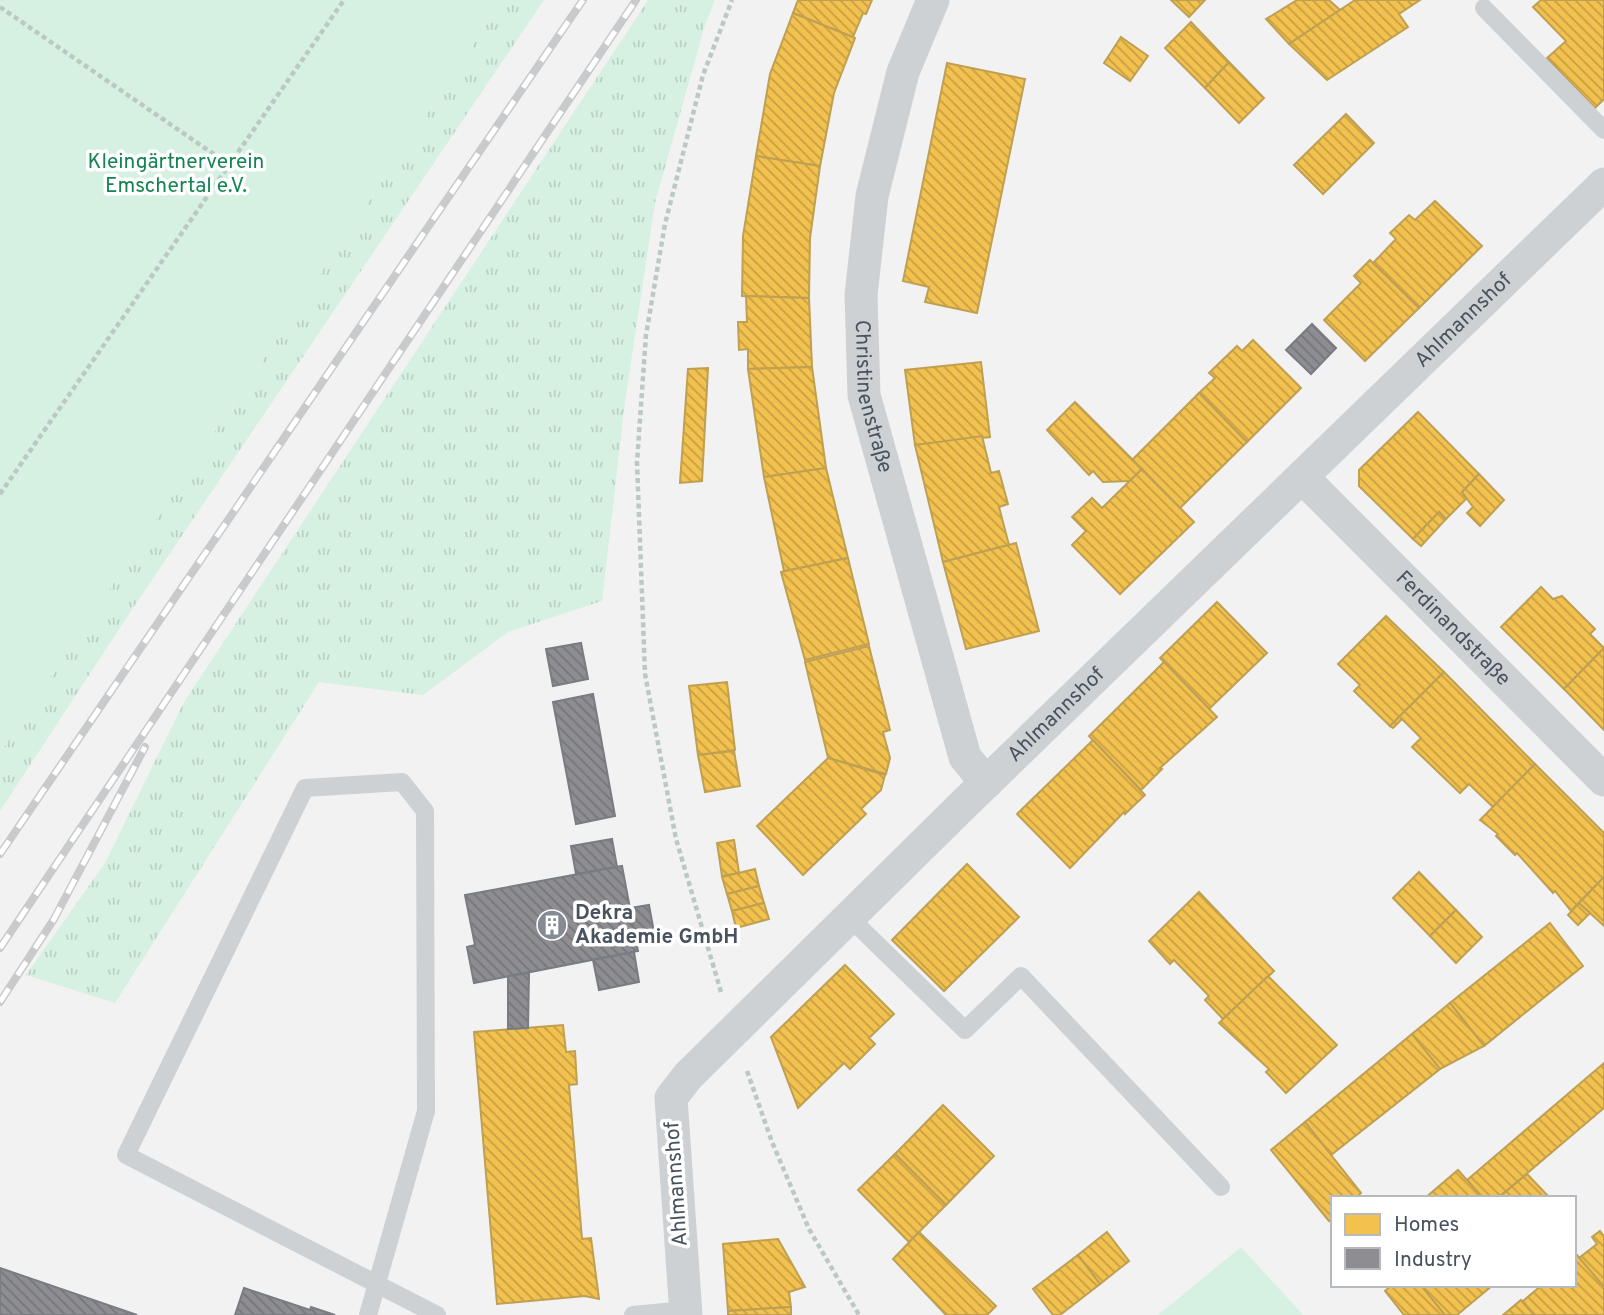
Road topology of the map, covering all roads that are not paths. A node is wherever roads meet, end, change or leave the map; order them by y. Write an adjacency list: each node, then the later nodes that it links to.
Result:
1 (933, 0): 7 (street, Christinenstraße)
2 (1484, 8): 3 (lane)
3 (1604, 130)
4 (1604, 184): 5 (street, Ahlmannshof)
5 (1302, 477): 6 (street, Ferdinandstraße); 7 (street, Ahlmannshof)
6 (1604, 780)
7 (986, 783): 8 (street, Ahlmannshof)
8 (850, 918): 9 (lane); 11 (street, Ahlmannshof)
9 (1222, 1187)
10 (379, 1283): 10 (lane); 12 (lane); 13 (lane)
11 (685, 1313): 14 (lane)
12 (368, 1315)
13 (437, 1315)
14 (633, 1315)

